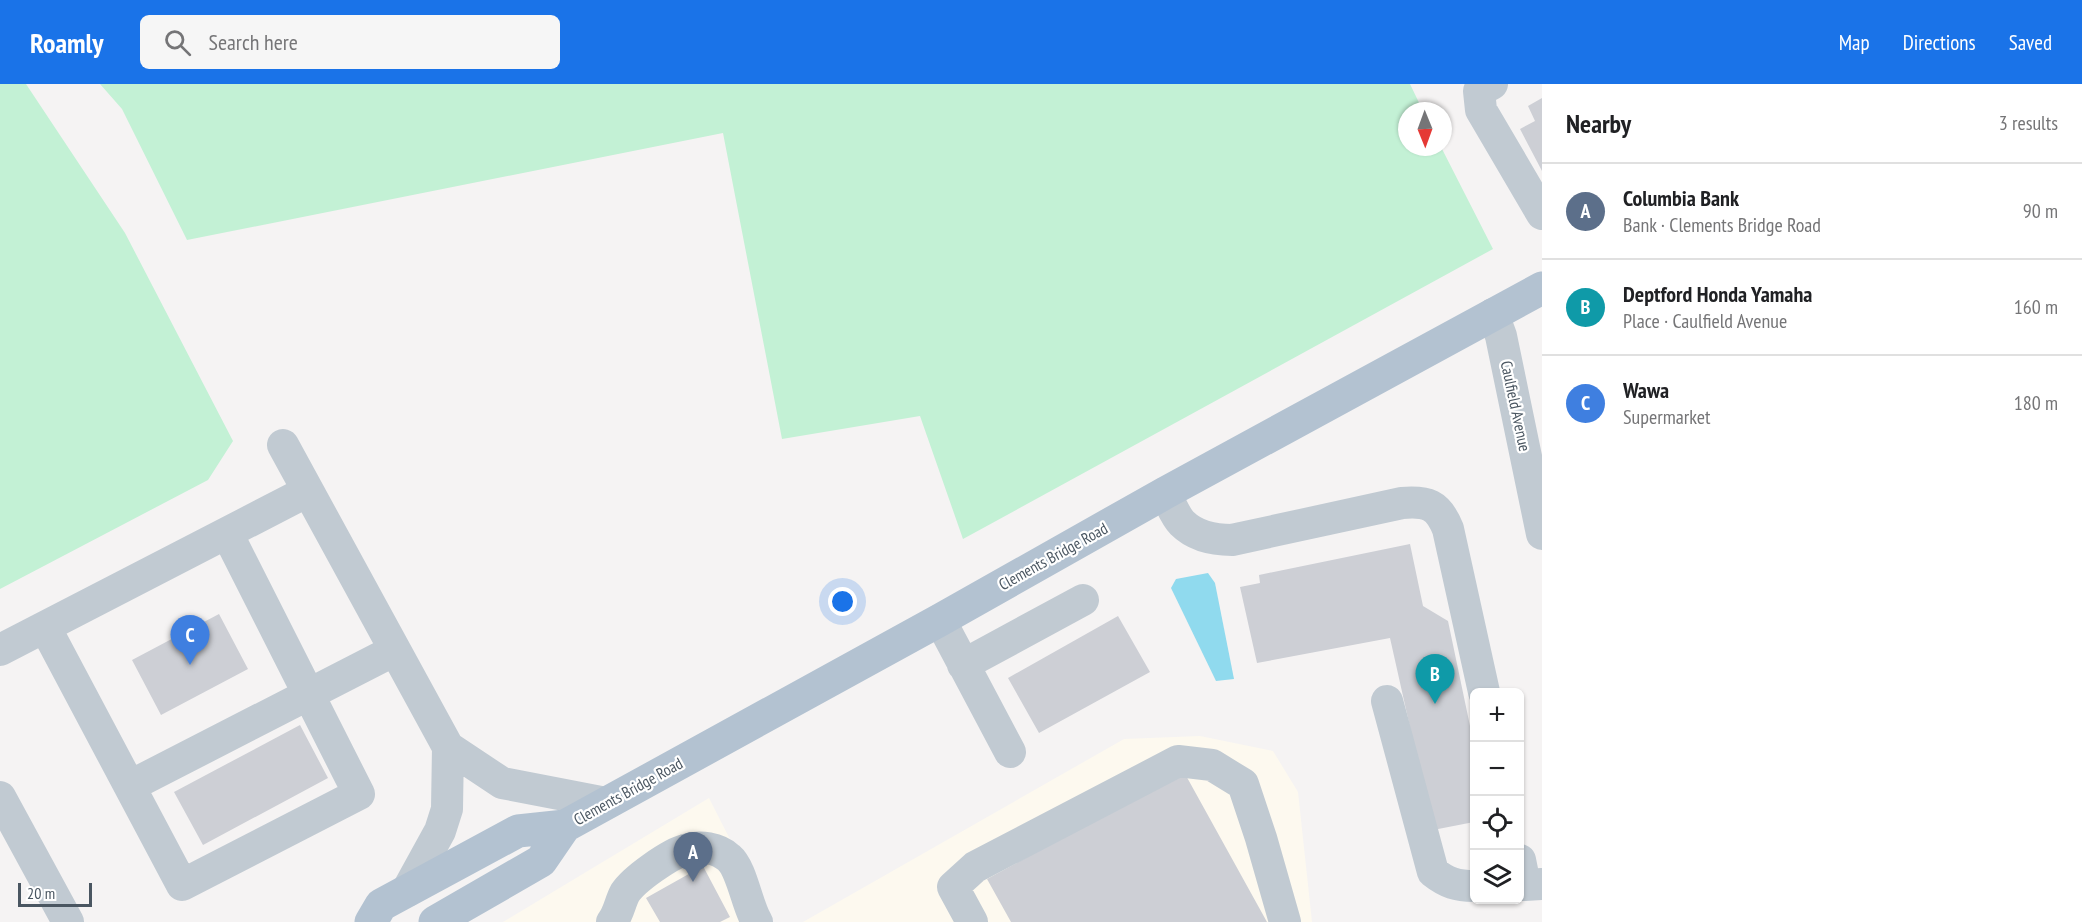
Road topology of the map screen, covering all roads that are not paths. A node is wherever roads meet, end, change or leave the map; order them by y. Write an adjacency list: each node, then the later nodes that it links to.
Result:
1 (1492, 84): 2 (street)
2 (1542, 214)
3 (1542, 288): 4 (main road, Clements Bridge Road)
4 (1493, 314): 6 (street, Caulfield Avenue); 8 (main road, Clements Bridge Road)
5 (284, 445): 7 (street)
6 (1536, 470): 10 (street, Caulfield Avenue)
7 (308, 491): 9 (street); 14 (street)
8 (1165, 493): 12 (main road, Clements Bridge Road); 17 (street)
9 (227, 533): 13 (street); 18 (street)
10 (1542, 534)
11 (1083, 600): 16 (street)
12 (940, 620): 16 (street); 24 (main road, Clements Bridge Road)
13 (45, 627): 15 (street); 22 (street)
14 (395, 650): 18 (street); 20 (street)
15 (0, 651)
16 (963, 664): 21 (street)
17 (1483, 688)
18 (308, 694): 22 (street); 22 (street)
19 (1387, 701): 26 (street)
20 (448, 747): 24 (street); 28 (street)
21 (1010, 752)
22 (129, 786)
23 (0, 797): 30 (street)
24 (606, 803): 25 (main road, Clements Bridge Road)
25 (565, 826): 27 (main road, Clements Bridge Road); 28 (main road, Clements Bridge Road)
26 (1470, 886)
27 (492, 890): 32 (main road, Clements Bridge Road); 33 (street)
28 (407, 891): 31 (main road, Clements Bridge Road)
29 (751, 920): 34 (street)
30 (68, 922)
31 (371, 922)
32 (435, 922)
33 (474, 922)
34 (612, 922)
35 (972, 922): 36 (street)
36 (1285, 922)

